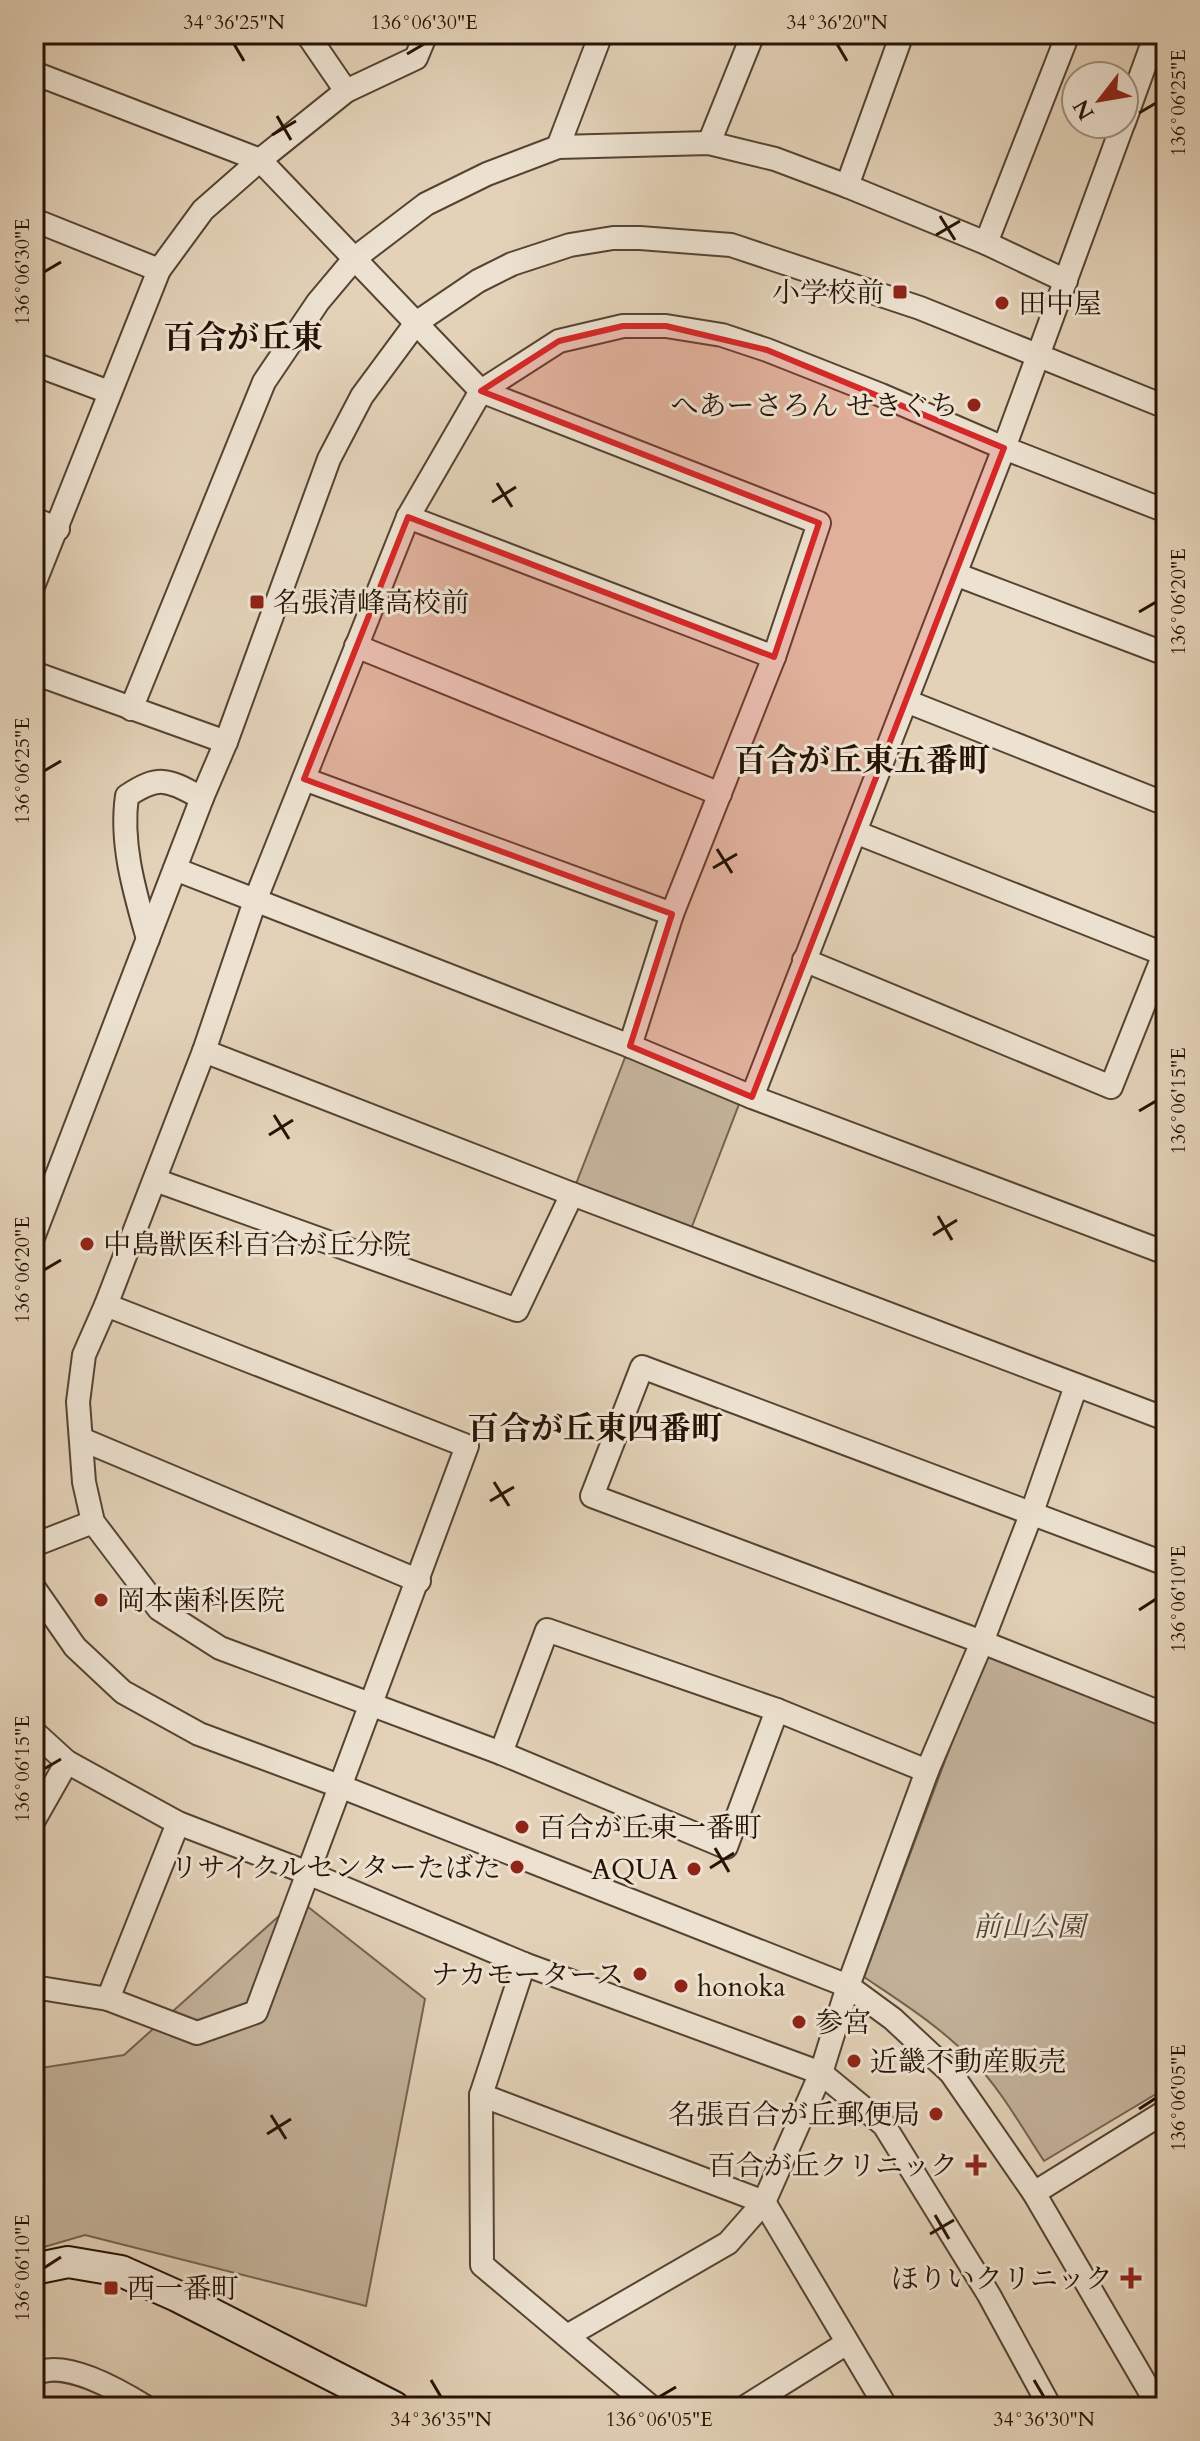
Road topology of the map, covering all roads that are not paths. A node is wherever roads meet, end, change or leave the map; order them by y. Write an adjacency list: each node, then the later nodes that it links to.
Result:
1 (307, 34): 10 (street)
2 (426, 34): 10 (street)
3 (601, 34): 13 (street)
4 (753, 34): 12 (street)
5 (902, 34): 15 (street)
6 (1068, 34): 17 (street)
7 (1156, 34): 9 (street)
8 (34, 73): 14 (street)
9 (1140, 78)
10 (346, 91): 14 (street)
11 (1118, 140): 20 (street)
12 (709, 143): 13 (street); 15 (street)
13 (558, 147): 18 (street)
14 (260, 160): 18 (street); 19 (street)
15 (847, 186): 17 (street)
16 (34, 220): 19 (street)
17 (986, 243): 20 (street)
18 (355, 258): 21 (street); 39 (street)
19 (159, 270): 25 (street)
20 (1066, 281): 22 (street)
21 (416, 323): 22 (street); 24 (street); 40 (street)
22 (1038, 357): 26 (street); 27 (street)
23 (34, 364): 25 (street)
24 (481, 391): 27 (street); 29 (street); 36 (street)
25 (109, 392): 31 (street)
26 (1166, 407)
27 (1004, 448): 28 (street); 32 (street)
28 (1166, 511)
29 (408, 517): 34 (street); 36 (street)
30 (34, 519): 31 (street)
31 (58, 529): 33 (street)
32 (955, 574): 35 (street); 38 (street)
33 (34, 584)
34 (356, 646): 41 (street); 42 (street)
35 (1166, 654)
36 (774, 657): 42 (street)
37 (34, 673): 39 (street)
38 (906, 701): 44 (street); 45 (street)
39 (131, 709): 40 (street)
40 (226, 742): 43 (street)
41 (304, 779): 47 (street); 48 (street)
42 (720, 794): 48 (street)
43 (202, 798): 46 (street); 49 (street)
44 (1166, 804)
45 (855, 832): 50 (street); 50 (street)
46 (175, 869): 47 (street); 49 (street)
47 (255, 901): 51 (street); 52 (street)
48 (672, 914): 51 (street)
49 (148, 939): 56 (street)
50 (804, 960): 53 (street)
51 (630, 1046): 53 (street)
52 (204, 1051): 54 (street); 55 (street)
53 (752, 1097): 57 (street)
54 (155, 1180): 55 (street); 58 (street)
55 (572, 1194): 59 (street)
56 (34, 1235)
57 (1166, 1253)
58 (106, 1305): 61 (street); 66 (street)
59 (1076, 1386): 60 (street); 62 (street)
60 (1166, 1419)
61 (81, 1439): 63 (street); 66 (street)
62 (1032, 1512): 65 (street); 68 (street); 68 (street)
63 (93, 1522): 64 (street); 69 (street)
64 (34, 1545)
65 (1166, 1564)
66 (419, 1581): 69 (street)
67 (34, 1588): 76 (street)
68 (982, 1642): 71 (street); 75 (street)
69 (372, 1703): 73 (street); 76 (street)
70 (777, 1710): 73 (street); 73 (street); 75 (street)
71 (1166, 1715)
72 (34, 1732): 74 (street)
73 (501, 1753)
74 (67, 1762): 77 (street); 78 (street)
75 (927, 1771): 81 (street)
76 (342, 1787): 79 (street); 81 (street)
77 (34, 1820)
78 (178, 1823): 79 (street); 83 (street)
79 (308, 1873): 80 (street); 83 (street)
80 (524, 1964): 84 (street); 85 (street)
81 (848, 1986): 84 (street); 87 (street)
82 (34, 1987): 83 (street)
83 (108, 1999)
84 (821, 2073): 88 (street); 98 (street)
85 (481, 2095): 88 (street); 90 (street)
86 (1166, 2111): 87 (street)
87 (1034, 2193): 99 (street)
88 (764, 2202): 90 (street); 91 (street)
89 (34, 2269): 94 (street)
90 (567, 2336): 95 (street)
91 (847, 2343): 96 (street); 97 (street)
92 (34, 2375): 93 (street)
93 (131, 2403)
94 (394, 2407)
95 (651, 2407)
96 (745, 2407)
97 (886, 2407)
98 (1050, 2407)
99 (1159, 2407)

